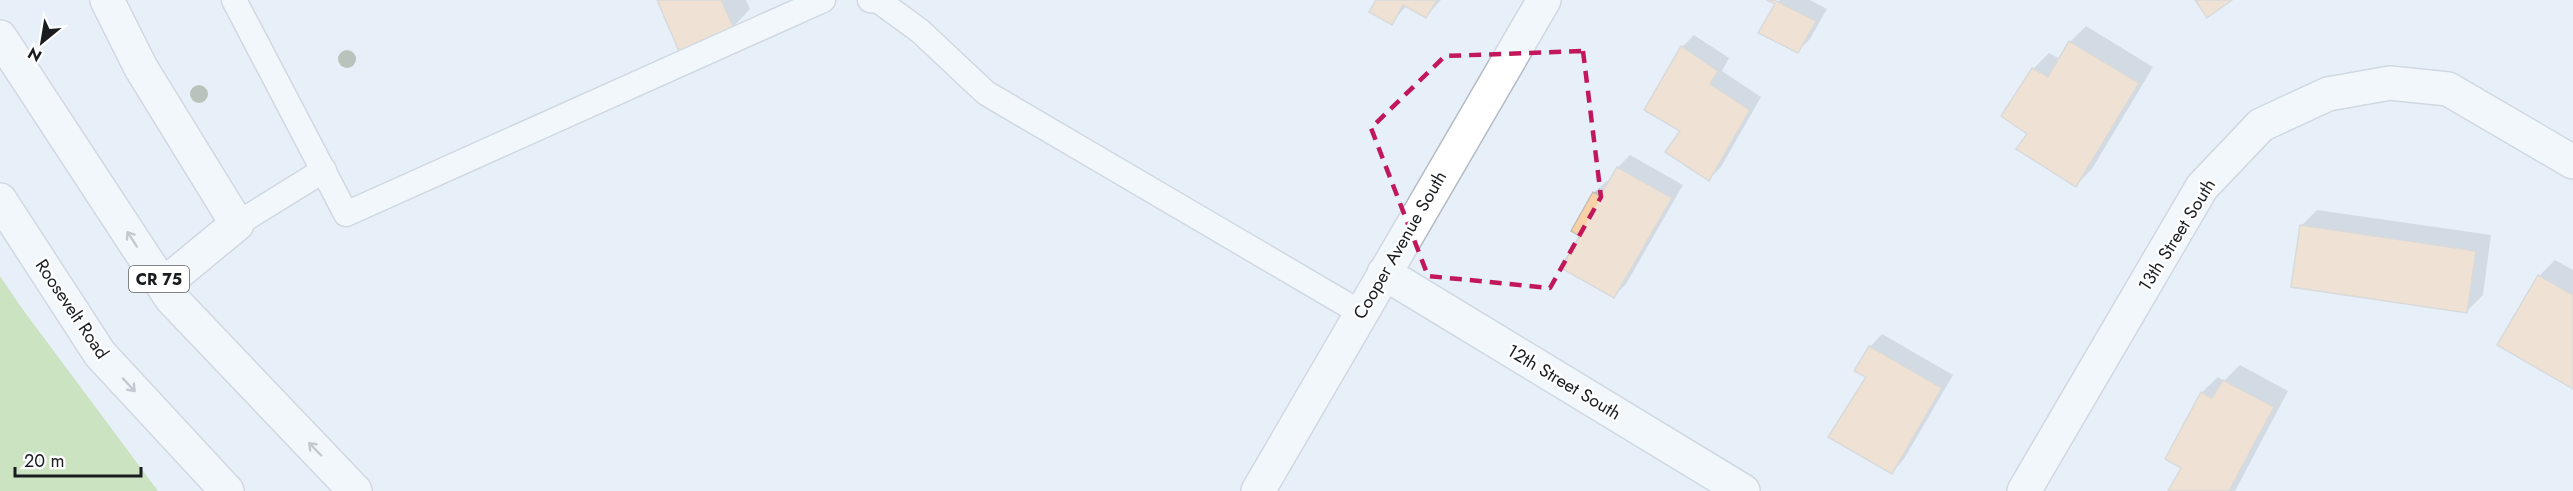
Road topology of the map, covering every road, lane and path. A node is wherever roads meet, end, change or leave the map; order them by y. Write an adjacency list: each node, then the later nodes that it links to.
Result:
1 (107, 0): 10 (street)
2 (234, 0): 8 (lane)
3 (823, 0): 8 (lane)
4 (870, 0): 13 (lane)
5 (1544, 0): 11 (street, Cooper Avenue South)
6 (0, 37): 12 (street, CR 75, one-way to 6)
7 (2573, 162): 18 (street, 13th Street South)
8 (324, 170): 10 (lane)
9 (0, 200): 14 (street, Roosevelt Road, one-way to 14)
10 (237, 224): 12 (street)
11 (1384, 273): 13 (street, Cooper Avenue South); 17 (street, 12th Street South)
12 (163, 285): 15 (street, CR 75, one-way to 12)
13 (1360, 313): 16 (street, Cooper Avenue South)
14 (227, 491)
15 (355, 491)
16 (1258, 491)
17 (1743, 491)
18 (2024, 491)

